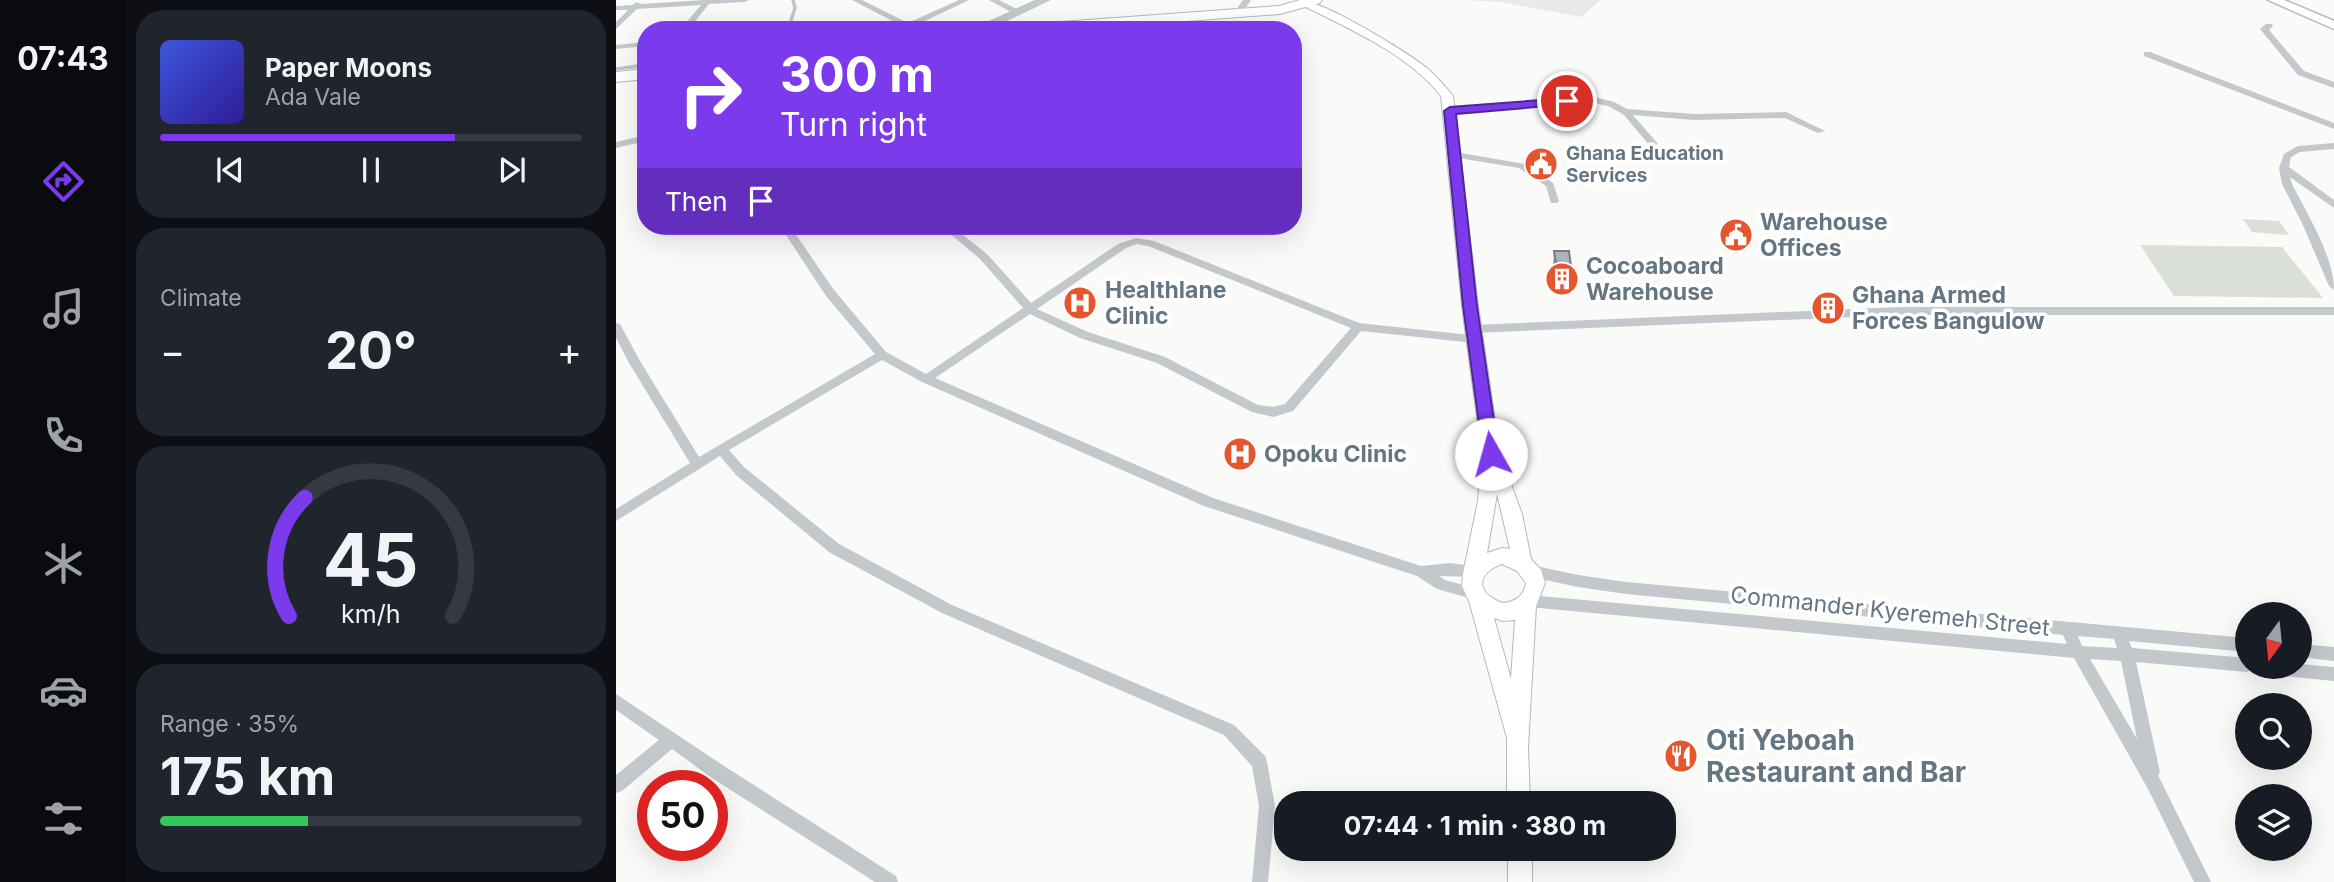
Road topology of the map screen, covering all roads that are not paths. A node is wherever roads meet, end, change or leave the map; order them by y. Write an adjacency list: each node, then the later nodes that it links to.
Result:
1 (745, 0): 10 (street)
2 (856, 0): 18 (street)
3 (965, 0): 19 (street)
4 (993, 0): 14 (street)
5 (1047, 0): 14 (street)
6 (1247, 0): 15 (street)
7 (1332, 0): 12 (highway)
8 (2274, 0): 23 (main road)
9 (2290, 0): 16 (main road)
10 (707, 2): 11 (street); 17 (street)
11 (637, 3): 13 (street); 25 (street)
12 (1313, 4): 15 (highway); 22 (highway); 34 (main road)
13 (616, 8)
14 (1020, 13): 20 (street)
15 (1237, 14): 21 (highway)
16 (2334, 18)
17 (691, 21)
18 (891, 21)
19 (918, 21)
20 (1002, 21)
21 (1136, 21)
22 (1225, 21)
23 (2334, 25)
24 (2269, 26): 33 (street)
25 (616, 27)
26 (637, 45): 27 (street)
27 (616, 47)
28 (2147, 54): 36 (street)
29 (637, 69): 30 (highway)
30 (616, 71)
31 (637, 75): 32 (highway)
32 (616, 77)
33 (2334, 85)
34 (1450, 111): 35 (street); 42 (main road)
35 (1627, 112): 37 (street); 39 (street)
36 (2334, 126)
37 (1821, 131)
38 (637, 140): 40 (street)
39 (1653, 144)
40 (616, 145)
41 (2334, 146): 43 (street)
42 (1455, 155): 44 (street); 53 (main road)
43 (2284, 168): 45 (street); 48 (street)
44 (1554, 201)
45 (2334, 205)
46 (791, 235): 54 (street)
47 (957, 235): 49 (street)
48 (2334, 286)
49 (1031, 310): 52 (street); 52 (street); 55 (street)
50 (2334, 311): 53 (street)
51 (616, 327): 58 (street)
52 (1359, 327): 53 (street)
53 (1474, 334): 57 (main road)
54 (882, 355): 55 (street); 56 (street)
55 (926, 379): 62 (street)
56 (721, 449): 58 (street); 83 (street)
57 (1491, 454): 60 (main road); 61 (main road)
58 (697, 464): 59 (street)
59 (616, 516)
60 (1527, 566): 61 (main road); 64 (main road); 65 (street, Commander Kyeremeh Street)
61 (1475, 570): 62 (street); 63 (main road)
62 (1421, 572): 63 (street)
63 (1476, 598): 64 (main road); 77 (main road)
64 (1528, 603): 68 (street, Commander Kyeremeh Street); 77 (main road)
65 (2067, 628): 66 (street, Commander Kyeremeh Street); 68 (street)
66 (2119, 633): 67 (street, Commander Kyeremeh Street); 71 (street)
67 (2235, 644)
68 (2078, 652): 71 (street, Commander Kyeremeh Street); 78 (street)
69 (2312, 652): 70 (street)
70 (2334, 654)
71 (2127, 655): 72 (street, Commander Kyeremeh Street); 78 (street)
72 (2235, 664)
73 (2312, 672): 74 (street)
74 (2334, 674)
75 (616, 701): 76 (street)
76 (671, 740): 79 (street); 82 (street)
77 (1517, 747): 80 (main road)
78 (2154, 783): 85 (street)
79 (616, 785)
80 (1519, 791)
81 (1520, 861): 84 (main road)
82 (890, 882)
83 (1261, 882)
84 (1520, 882)
85 (2203, 882)

